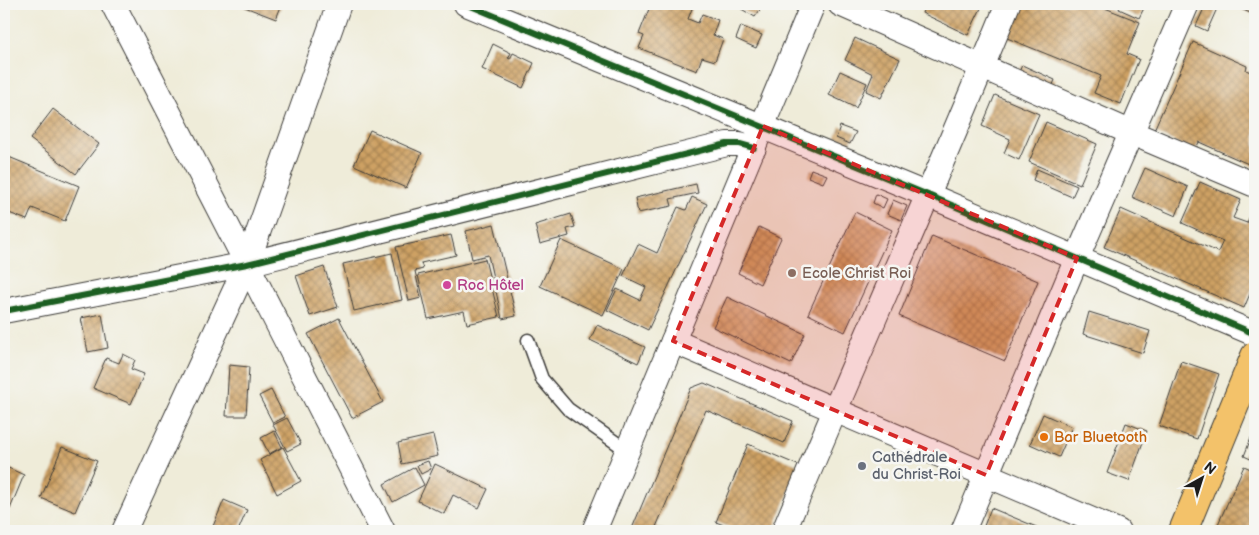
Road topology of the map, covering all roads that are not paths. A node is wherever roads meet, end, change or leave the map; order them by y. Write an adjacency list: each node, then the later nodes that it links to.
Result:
1 (113, 4): 15 (street)
2 (339, 4): 15 (street)
3 (466, 4): 9 (street)
4 (813, 4): 9 (street)
5 (840, 4): 8 (street)
6 (1008, 4): 8 (street)
7 (1187, 4): 10 (street)
8 (982, 67): 10 (street); 13 (street)
9 (763, 126): 11 (street); 13 (street)
10 (1132, 133): 12 (street); 14 (street)
11 (754, 148): 15 (street); 19 (street)
12 (1255, 185)
13 (928, 195): 14 (street); 21 (street)
14 (1077, 258): 17 (street); 23 (street)
15 (247, 264): 16 (street); 24 (street); 25 (street)
16 (4, 311)
17 (1255, 334)
18 (528, 340): 22 (lane)
19 (673, 341): 21 (street); 22 (street)
20 (1255, 356): 30 (main road)
21 (834, 410): 23 (street); 27 (street)
22 (628, 451): 26 (street)
23 (986, 475): 28 (street); 29 (street)
24 (124, 531)
25 (383, 531)
26 (594, 531)
27 (784, 531)
28 (963, 531)
29 (1118, 531)
30 (1183, 531)

